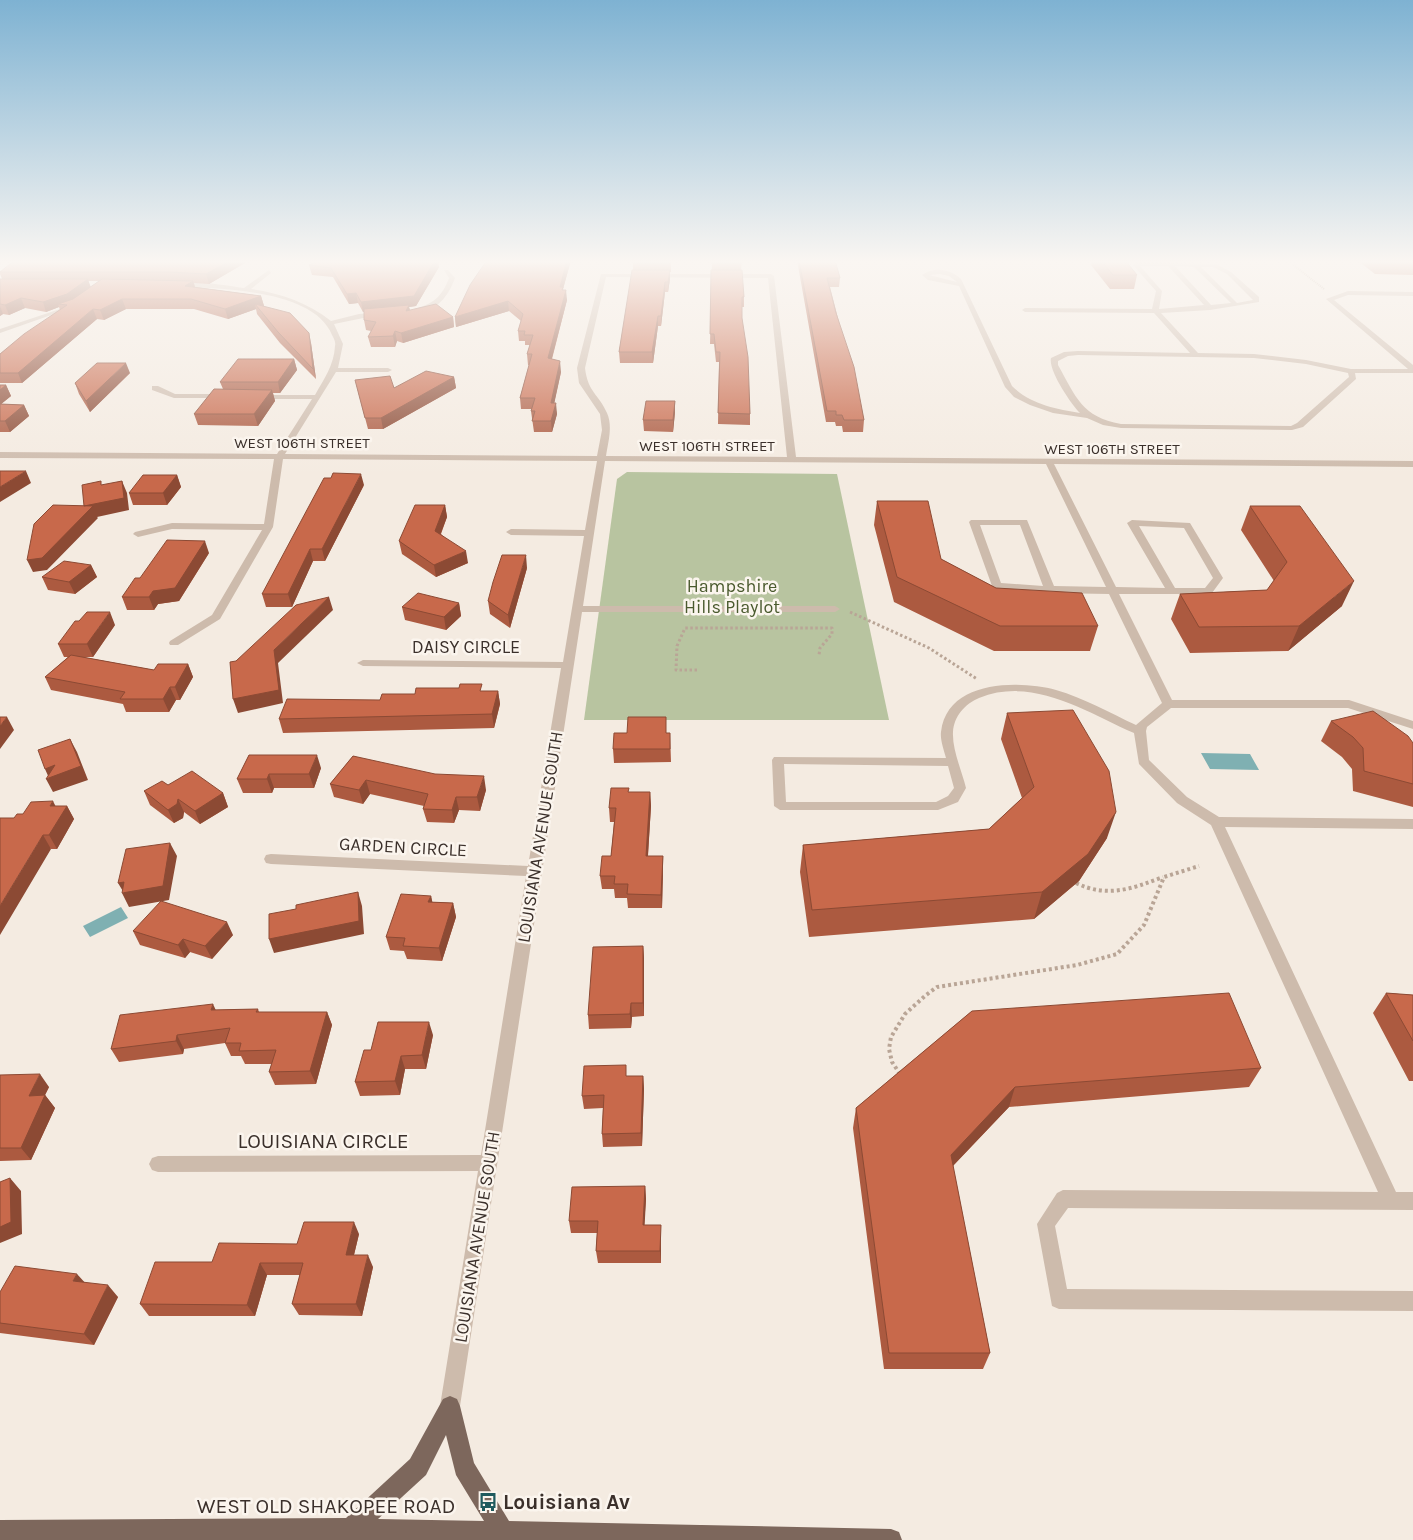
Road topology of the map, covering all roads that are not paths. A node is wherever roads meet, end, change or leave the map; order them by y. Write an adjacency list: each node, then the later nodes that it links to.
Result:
1 (336, 332): 10 (street)
2 (590, 332): 21 (street, LOUISIANA AVENUE SOUTH)
3 (777, 332): 22 (street, LOUISIANA AVENUE SOUTH)
4 (984, 332): 18 (street)
5 (1175, 332): 7 (street)
6 (1368, 332): 8 (street)
7 (1194, 353): 13 (street); 18 (street)
8 (1399, 358): 9 (street); 12 (street)
9 (1413, 358)
10 (334, 370): 11 (street); 17 (street)
11 (388, 370)
12 (1413, 370): 13 (street)
13 (1351, 371): 18 (street)
14 (155, 388): 15 (street)
15 (231, 396)
16 (250, 396): 17 (street)
17 (317, 397): 20 (street)
18 (1086, 416)
19 (0, 455): 20 (street, WEST 106TH STREET)
20 (279, 457): 21 (street, WEST 106TH STREET); 25 (street)
21 (601, 459): 22 (street, WEST 106TH STREET); 27 (street, LOUISIANA AVENUE SOUTH)
22 (792, 460): 23 (street, WEST 106TH STREET)
23 (1049, 462): 24 (street, WEST 106TH STREET); 30 (street)
24 (1413, 464)
25 (268, 527): 28 (street); 34 (street)
26 (511, 532): 27 (street)
27 (590, 533): 32 (street, LOUISIANA AVENUE SOUTH)
28 (138, 534)
29 (1050, 590): 29 (street); 30 (street)
30 (1112, 591): 31 (street); 37 (street)
31 (1172, 591): 31 (street)
32 (577, 609): 33 (street); 36 (street, LOUISIANA AVENUE SOUTH)
33 (835, 609)
34 (174, 643)
35 (364, 664): 36 (street, DAISY CIRCLE)
36 (569, 665): 44 (street, LOUISIANA AVENUE SOUTH)
37 (1168, 704): 38 (street); 39 (street)
38 (1413, 724)
39 (1140, 731): 40 (street); 41 (street)
40 (953, 762): 40 (street)
41 (1216, 822): 42 (street); 47 (street)
42 (1413, 824)
43 (271, 859): 44 (street, GARDEN CIRCLE)
44 (534, 871): 45 (street, LOUISIANA AVENUE SOUTH)
45 (489, 1163): 46 (street, LOUISIANA CIRCLE); 50 (street, LOUISIANA AVENUE SOUTH)
46 (158, 1164)
47 (1391, 1201): 48 (street); 49 (street)
48 (1413, 1202)
49 (1413, 1301)
50 (450, 1406): 51 (main road); 53 (main road)
51 (350, 1529): 52 (main road, WEST OLD SHAKOPEE ROAD); 54 (main road, WEST OLD SHAKOPEE ROAD)
52 (0, 1531)
53 (503, 1532): 54 (main road, WEST OLD SHAKOPEE ROAD); 55 (main road, WEST OLD SHAKOPEE ROAD)
54 (430, 1535)
55 (891, 1540)

